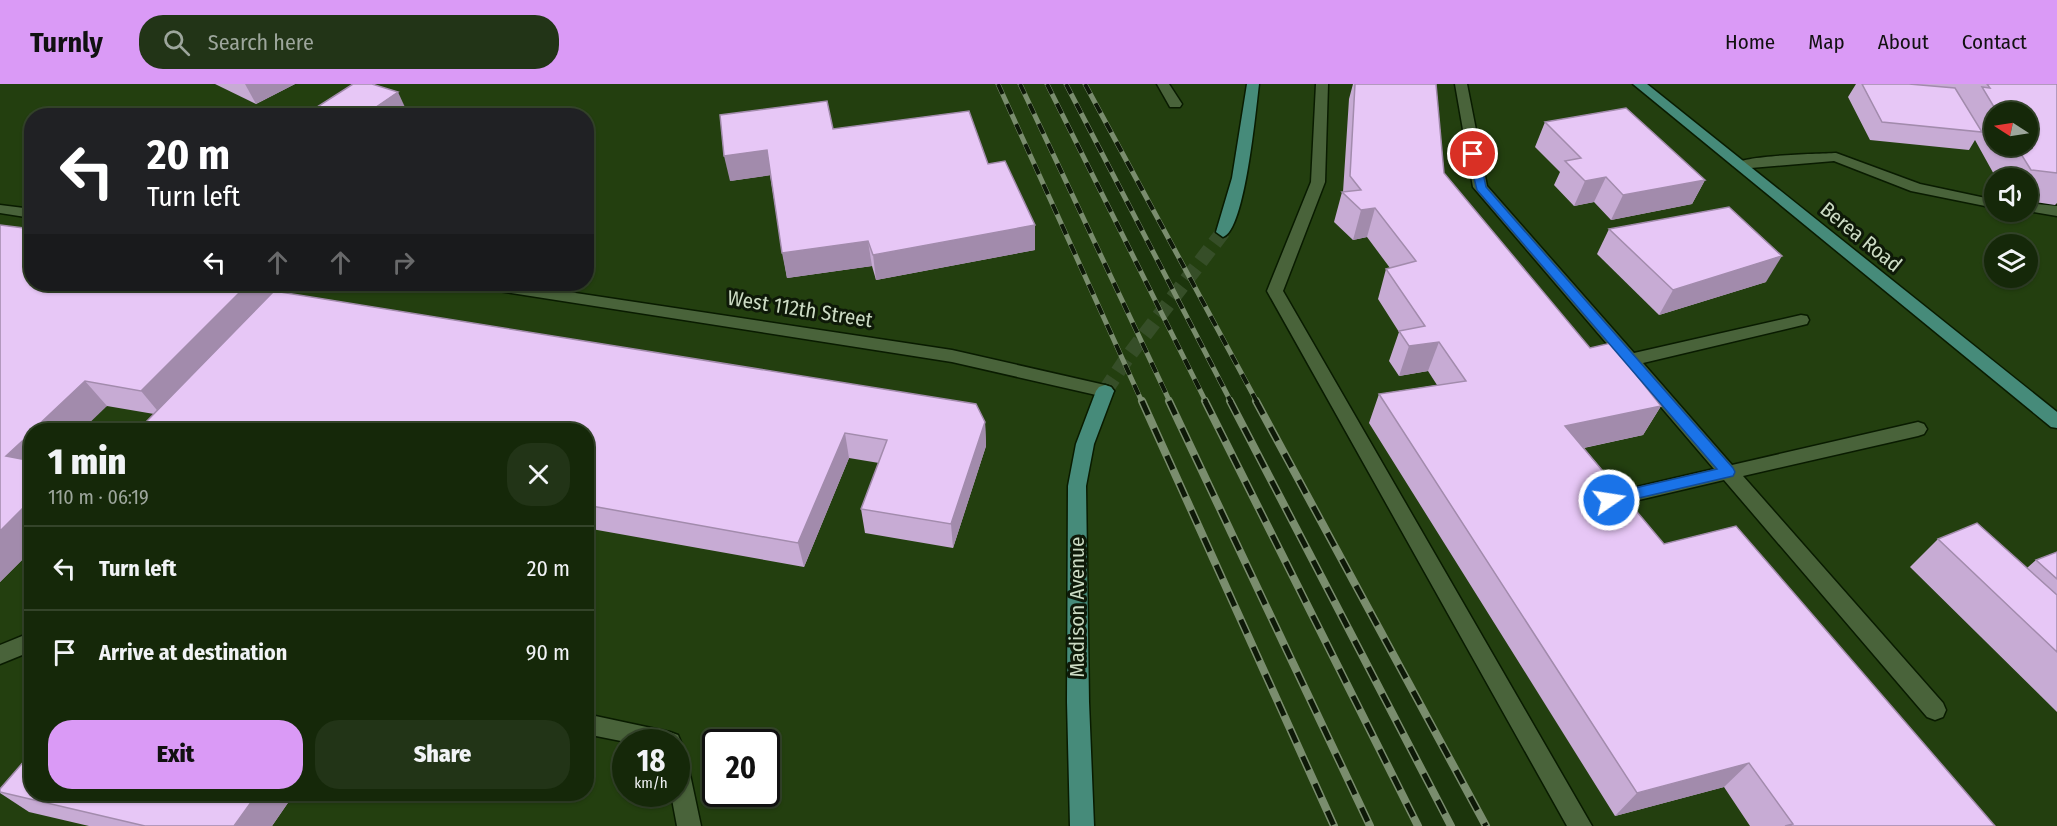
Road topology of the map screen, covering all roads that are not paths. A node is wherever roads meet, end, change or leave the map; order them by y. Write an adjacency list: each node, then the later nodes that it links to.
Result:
1 (1163, 84): 6 (street)
2 (1253, 84): 13 (main road)
3 (1322, 84): 30 (street)
4 (1461, 84): 16 (street)
5 (1639, 84): 7 (main road, Berea Road)
6 (1175, 104)
7 (1739, 165): 8 (street); 18 (main road, Berea Road)
8 (1984, 202)
9 (2038, 208): 11 (street)
10 (0, 209): 12 (street)
11 (2057, 211)
12 (24, 213)
13 (1223, 232)
14 (531, 291): 17 (street, West 112th Street)
15 (1801, 320): 16 (street)
16 (1631, 360): 20 (street)
17 (1105, 392): 29 (main road, Madison Avenue)
18 (2057, 422)
19 (1918, 429): 20 (street)
20 (1728, 472): 21 (street); 24 (street)
21 (1609, 500)
22 (24, 644): 23 (street)
23 (0, 655)
24 (1935, 710)
25 (594, 726): 26 (street)
26 (612, 730)
27 (685, 807): 28 (street)
28 (689, 826)
29 (1082, 826)
30 (1580, 826)

